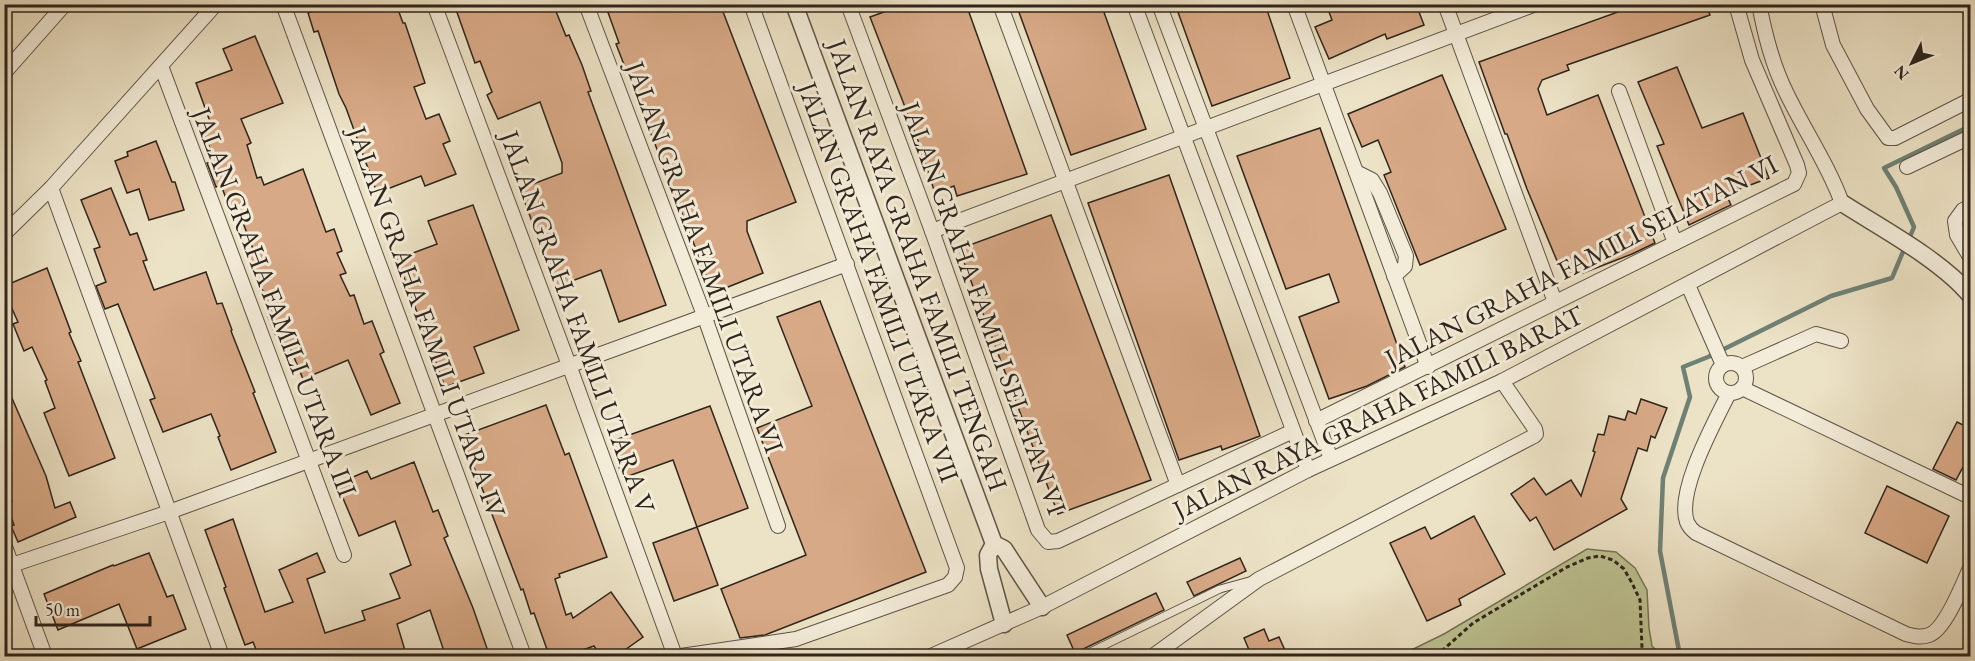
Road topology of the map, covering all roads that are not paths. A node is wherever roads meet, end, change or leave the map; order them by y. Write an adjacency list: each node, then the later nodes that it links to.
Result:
1 (65, 4): 20 (street)
2 (216, 4): 19 (street)
3 (283, 4): 48 (street, JALAN GRAHA FAMILI UTARA IV)
4 (434, 4): 43 (street, JALAN GRAHA FAMILI UTARA V)
5 (586, 4): 40 (street, JALAN GRAHA FAMILI UTARA VI)
6 (751, 4): 36 (street, JALAN GRAHA FAMILI UTARA VII)
7 (794, 4): 59 (street, JALAN RAYA GRAHA FAMILI TENGAH)
8 (848, 4): 33 (street, JALAN GRAHA FAMILI SELATAN VI)
9 (999, 4): 28 (street)
10 (1134, 4): 25 (street)
11 (1159, 4): 24 (street)
12 (1294, 4): 21 (street)
13 (1445, 4): 18 (street)
14 (1536, 4): 18 (street)
15 (1736, 4): 34 (street, JALAN GRAHA FAMILI SELATAN VI)
16 (1759, 4): 30 (street)
17 (1822, 4): 23 (street)
18 (1456, 34): 21 (street); 39 (street)
19 (160, 66): 29 (street); 52 (street, JALAN GRAHA FAMILI UTARA III)
20 (4, 73)
21 (1323, 84): 24 (street); 44 (street)
22 (1619, 91): 34 (street)
23 (1971, 100)
24 (1206, 129): 25 (street); 49 (street)
25 (1183, 137): 28 (street); 50 (street)
26 (1971, 137): 27 (street)
27 (1907, 167)
28 (1065, 181): 33 (street); 54 (street)
29 (51, 188): 32 (street); 56 (street)
30 (1842, 203): 37 (street, JALAN RAYA GRAHA FAMILI BARAT); 38 (street)
31 (1971, 207): 35 (street)
32 (6, 227)
33 (932, 231): 54 (street, JALAN GRAHA FAMILI SELATAN VI)
34 (1675, 243): 39 (street, JALAN GRAHA FAMILI SELATAN VI)
35 (1971, 257)
36 (847, 264): 40 (street); 72 (street, JALAN GRAHA FAMILI UTARA VII)
37 (1688, 285): 42 (street); 46 (street, JALAN RAYA GRAHA FAMILI BARAT)
38 (1971, 295)
39 (1555, 303): 44 (street, JALAN GRAHA FAMILI SELATAN VI)
40 (704, 315): 43 (street); 57 (street, JALAN GRAHA FAMILI UTARA VI)
41 (1841, 340): 45 (street)
42 (1721, 363): 45 (street); 47 (street)
43 (569, 365): 48 (street); 71 (street, JALAN GRAHA FAMILI UTARA V)
44 (1428, 367): 49 (street, JALAN GRAHA FAMILI SELATAN VI)
45 (1742, 367): 47 (street)
46 (1502, 381): 51 (street, JALAN RAYA GRAHA FAMILI BARAT); 63 (street)
47 (1736, 390): 55 (street); 62 (street)
48 (436, 414): 52 (street); 70 (street, JALAN GRAHA FAMILI UTARA IV)
49 (1316, 421): 51 (street)
50 (1293, 430): 53 (street); 54 (street, JALAN GRAHA FAMILI SELATAN VI)
51 (1331, 459): 53 (street, JALAN RAYA GRAHA FAMILI BARAT)
52 (308, 461): 56 (street); 60 (street, JALAN GRAHA FAMILI UTARA III)
53 (1308, 470): 64 (street, JALAN RAYA GRAHA FAMILI BARAT)
54 (1178, 485)
55 (1971, 497)
56 (169, 512): 61 (street); 69 (street)
57 (778, 526)
58 (4, 544): 61 (street)
59 (994, 544): 64 (street, JALAN RAYA GRAHA FAMILI TENGAH); 65 (street, JALAN RAYA GRAHA FAMILI TENGAH)
60 (344, 555)
61 (12, 565): 68 (street)
62 (1971, 568)
63 (1259, 579): 74 (lane); 75 (street)
64 (1042, 607): 65 (street, JALAN RAYA GRAHA FAMILI BARAT)
65 (1004, 624): 73 (street, JALAN RAYA GRAHA FAMILI BARAT)
66 (4, 650): 67 (street)
67 (7, 657)
68 (45, 657)
69 (222, 657)
70 (524, 657)
71 (675, 657)
72 (681, 657)
73 (931, 657)
74 (1082, 657)
75 (1154, 657)

